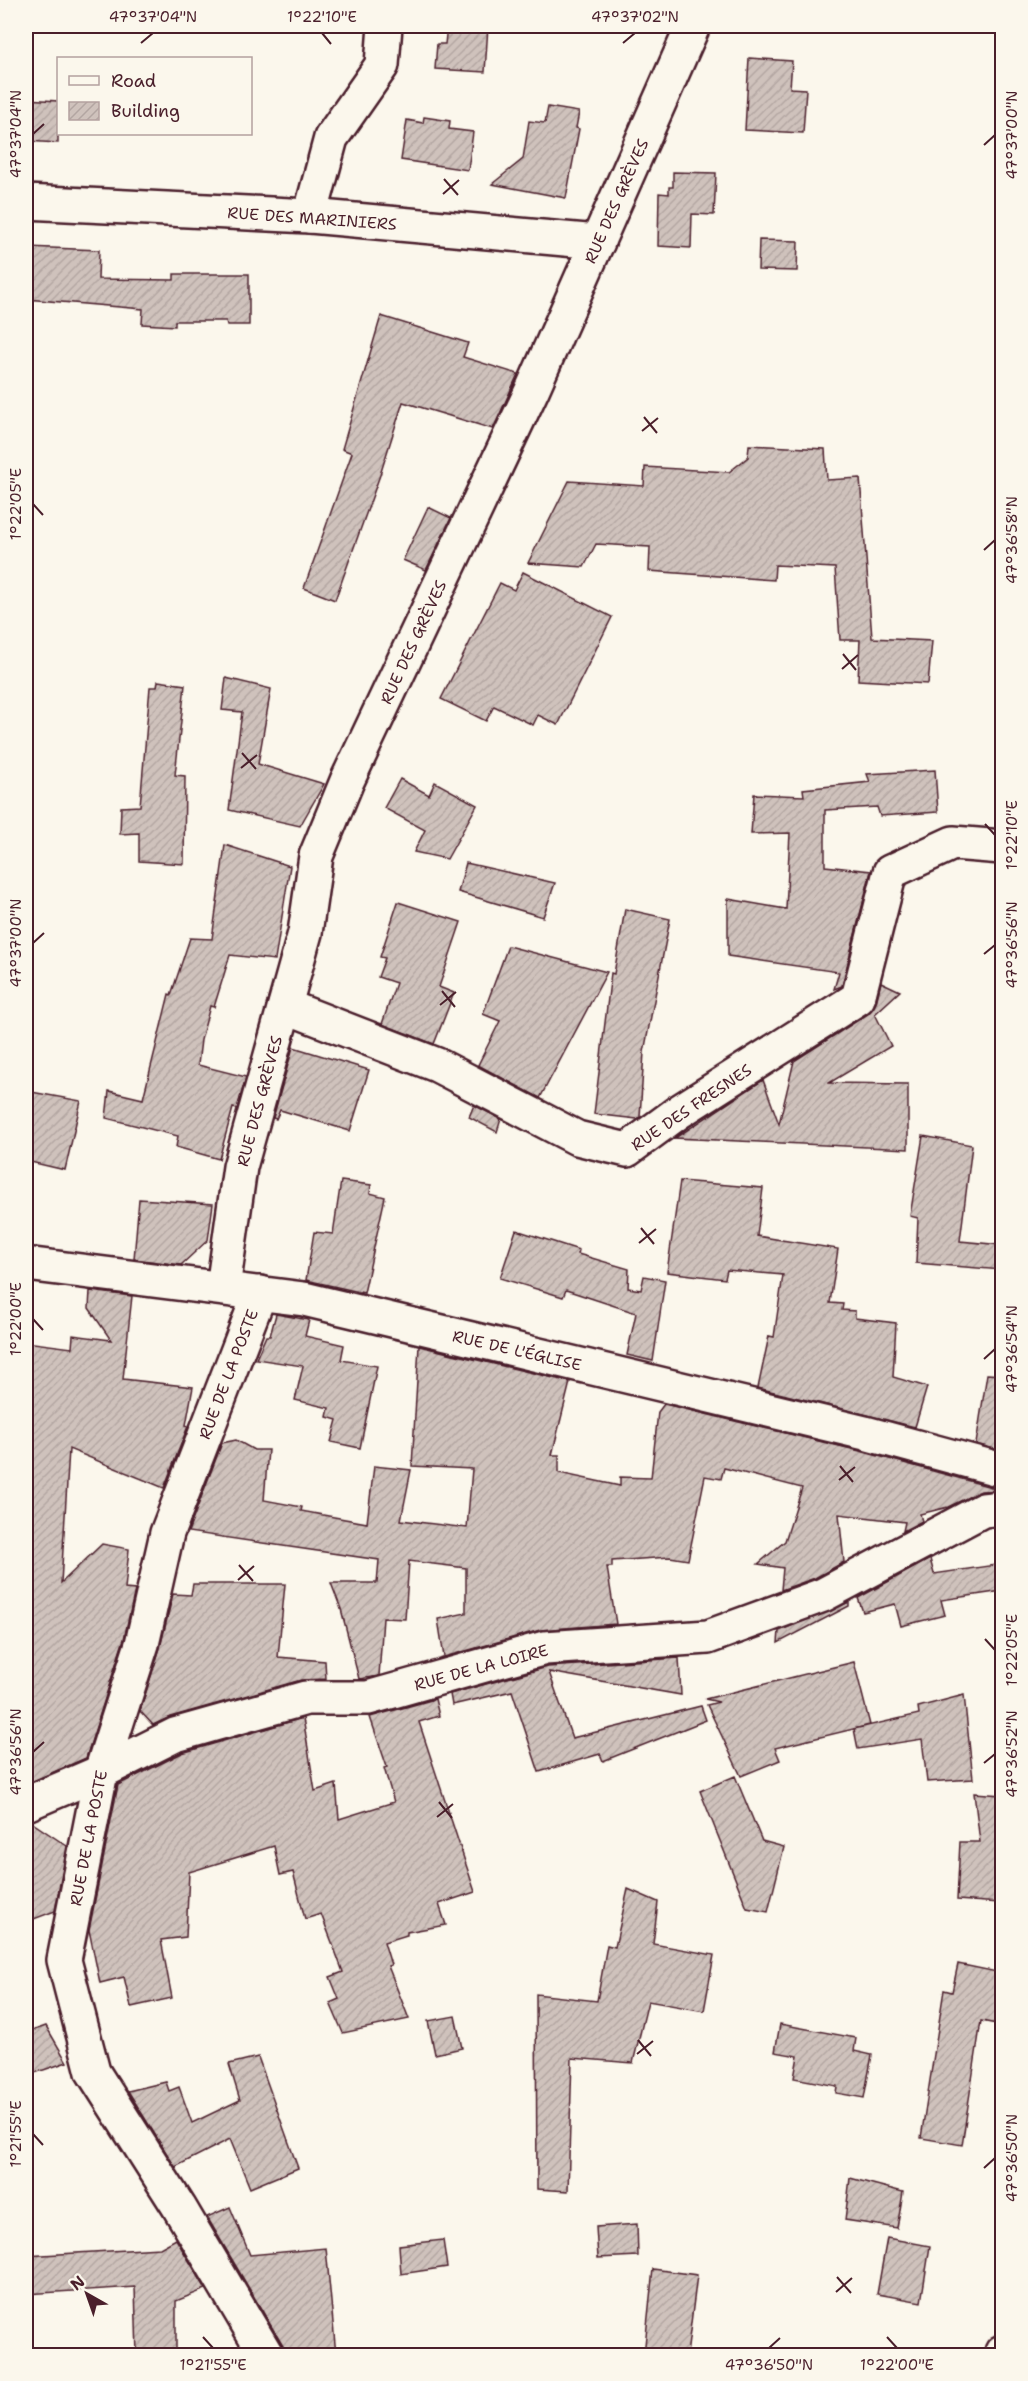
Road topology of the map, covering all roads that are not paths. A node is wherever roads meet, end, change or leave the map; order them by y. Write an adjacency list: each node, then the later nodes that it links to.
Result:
1 (385, 26): 4 (street)
2 (693, 26): 5 (street, RUE DES GRÈVES)
3 (26, 202): 4 (street, RUE DES MARINIERS)
4 (310, 216): 5 (street, RUE DES MARINIERS)
5 (598, 242): 7 (street, RUE DES GRÈVES)
6 (1002, 847): 7 (street, RUE DES FRESNES)
7 (285, 1006): 9 (street, RUE DES GRÈVES)
8 (26, 1264): 9 (street, RUE DE L'ÉGLISE)
9 (223, 1288): 10 (street, RUE DE L'ÉGLISE)
10 (260, 1293): 11 (street, RUE DE L'ÉGLISE); 13 (street, RUE DE LA POSTE)
11 (1002, 1470)
12 (1002, 1508): 13 (street, RUE DE LA LOIRE)
13 (101, 1772): 14 (street, RUE DE LA LOIRE); 15 (street, RUE DE LA POSTE)
14 (26, 1804)
15 (267, 2355)

